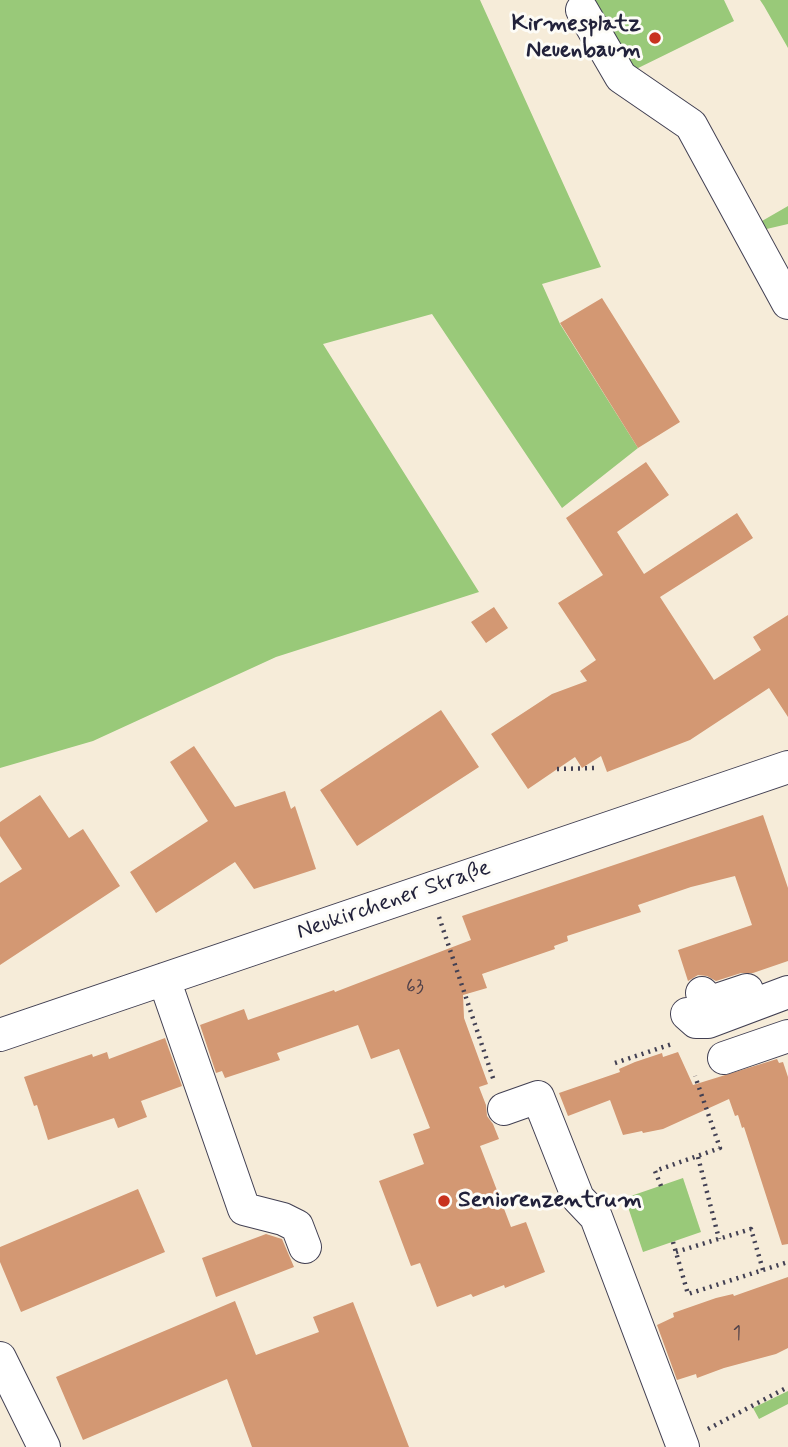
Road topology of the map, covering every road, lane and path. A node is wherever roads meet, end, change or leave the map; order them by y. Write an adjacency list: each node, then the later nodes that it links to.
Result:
1 (582, 10): 2 (street)
2 (788, 303)
3 (595, 768): 4 (path)
4 (557, 769)
5 (787, 771): 6 (street, Neukirchener Straße)
6 (429, 889): 7 (street, Neukirchener Straße); 14 (path)
7 (164, 979): 10 (street, Neukirchener Straße); 19 (street)
8 (788, 983): 9 (street)
9 (788, 992)
10 (0, 1035)
11 (788, 1036): 12 (street)
12 (723, 1058): 13 (path); 15 (path)
13 (615, 1063)
14 (504, 1109): 25 (street)
15 (698, 1157): 16 (path); 17 (path)
16 (661, 1186)
17 (719, 1239): 20 (path); 22 (path)
18 (673, 1242): 20 (path)
19 (305, 1247)
20 (676, 1252): 22 (path)
21 (788, 1262): 22 (path)
22 (762, 1270)
23 (0, 1358): 26 (street)
24 (788, 1387): 25 (path)
25 (682, 1445)
26 (44, 1447)

